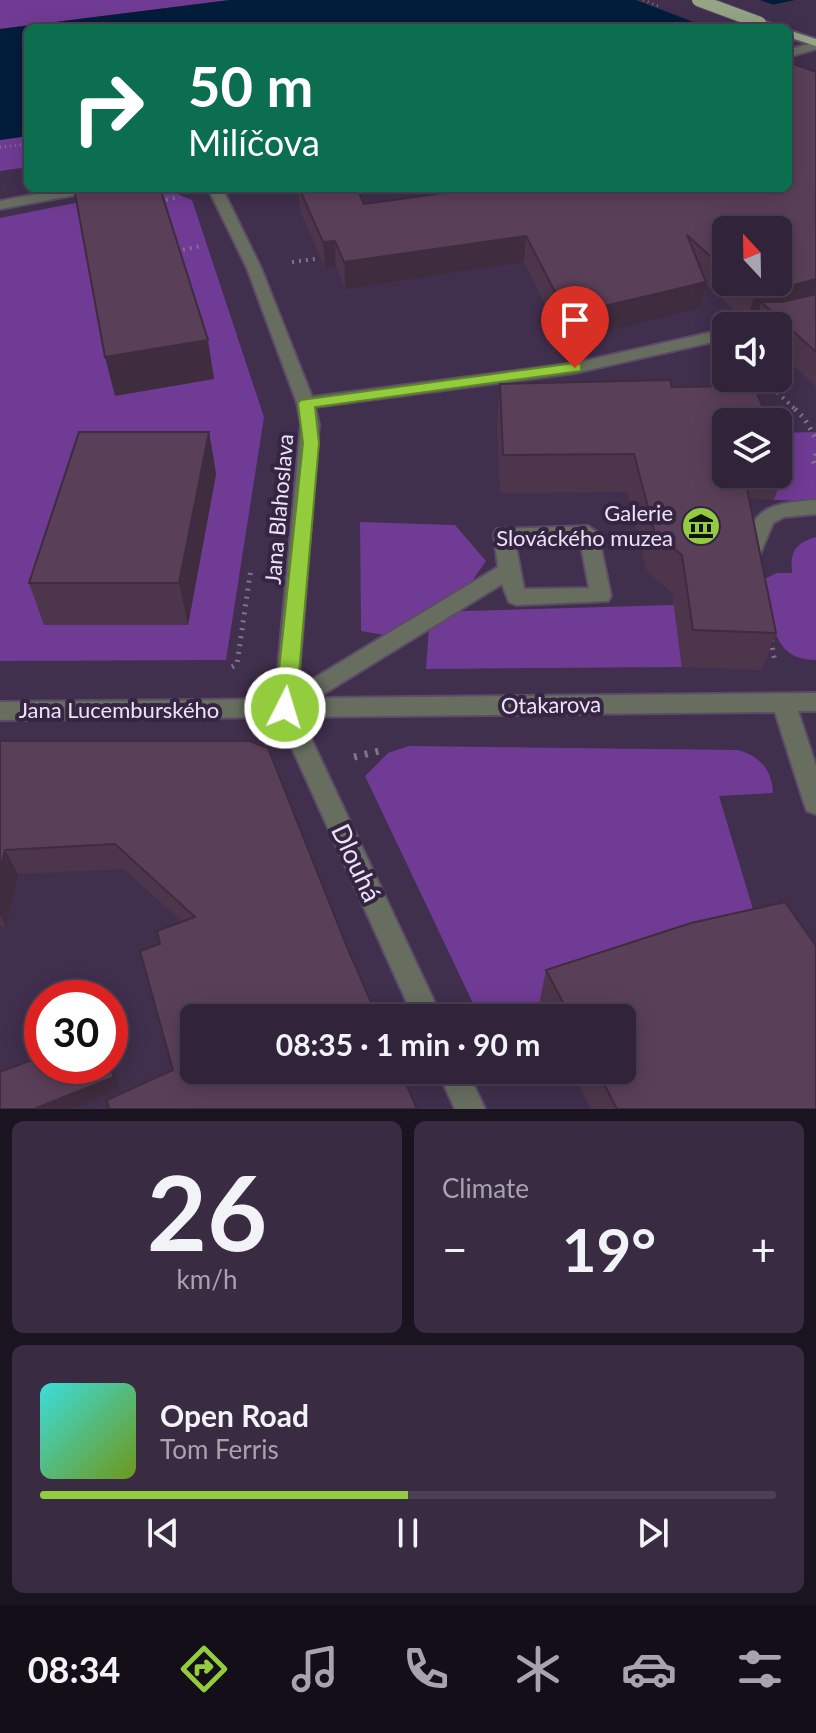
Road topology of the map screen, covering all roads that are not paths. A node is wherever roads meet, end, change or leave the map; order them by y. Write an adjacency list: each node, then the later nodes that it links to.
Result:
1 (698, 0): 2 (main road, bridge)
2 (763, 24)
3 (792, 35): 4 (main road)
4 (816, 44): 5 (street)
5 (792, 53)
6 (70, 192): 8 (street)
7 (217, 192): 10 (street, Jana Blahoslava)
8 (0, 205)
9 (712, 337): 10 (street)
10 (306, 403): 16 (street, Jana Blahoslava)
11 (816, 507): 12 (street)
12 (753, 549)
13 (509, 570): 13 (street); 16 (street)
14 (783, 701): 15 (street, Otakarova); 16 (street, Otakarova); 18 (street)
15 (816, 702)
16 (285, 708): 17 (street, Jana Lucemburského); 19 (street, Dlouhá)
17 (0, 711)
18 (816, 803)
19 (422, 1004)
20 (458, 1084): 21 (street)
21 (470, 1109)

